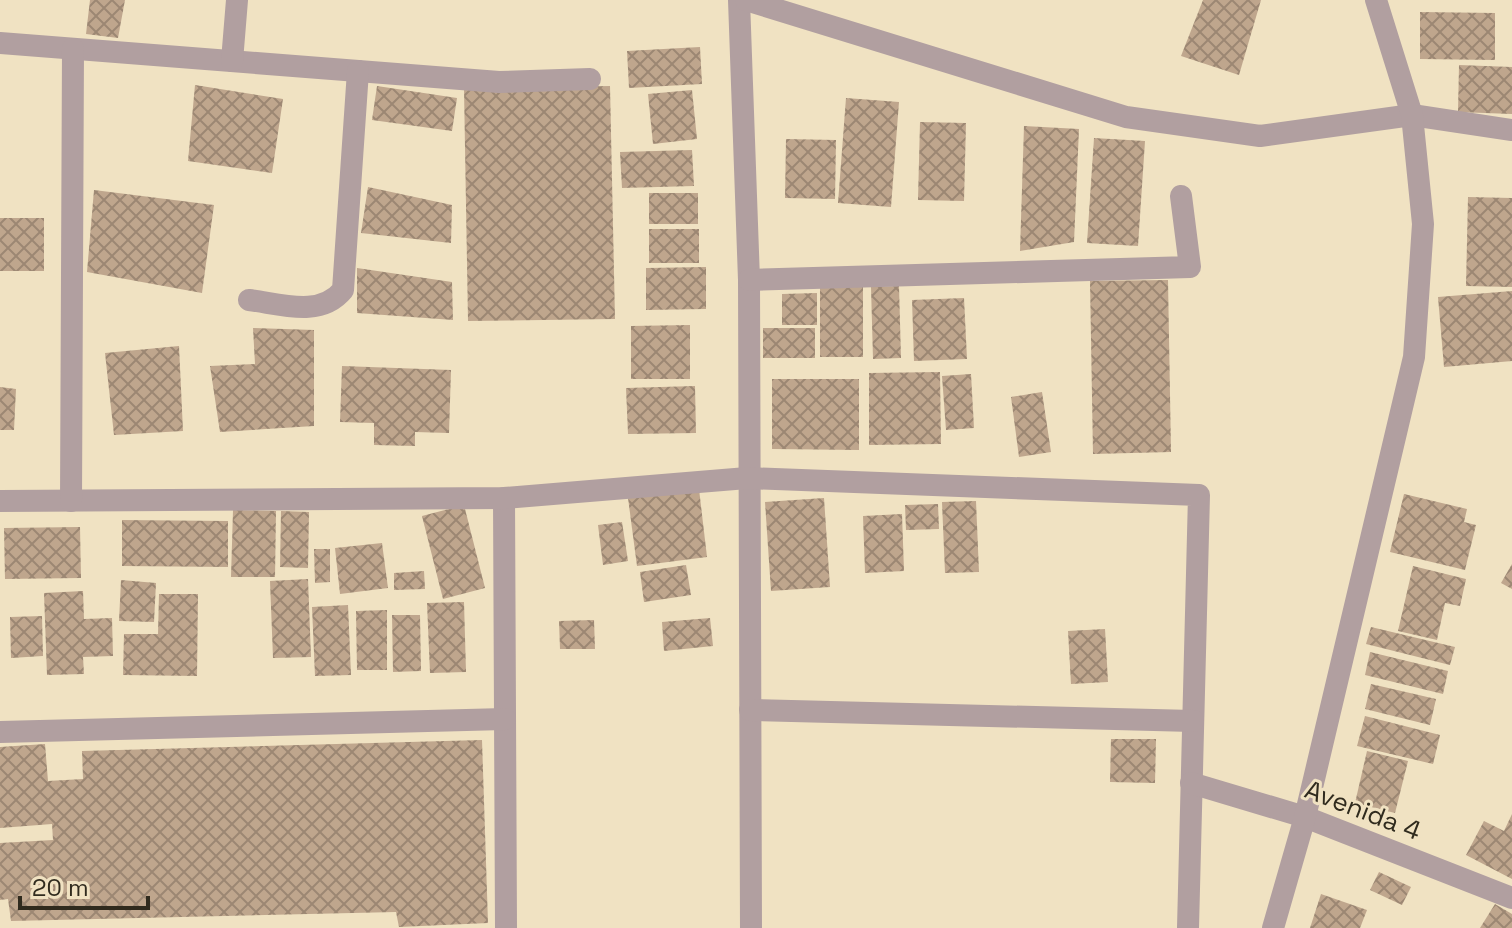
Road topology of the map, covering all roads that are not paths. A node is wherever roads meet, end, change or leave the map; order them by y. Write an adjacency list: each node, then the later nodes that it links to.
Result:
1 (237, 0): 7 (street)
2 (739, 0): 13 (street)
3 (746, 0): 10 (street)
4 (1376, 0): 10 (street)
5 (0, 43): 6 (street)
6 (73, 49): 7 (street); 18 (street)
7 (232, 61): 8 (street)
8 (358, 71): 9 (street); 14 (street)
9 (590, 79)
10 (1412, 115): 11 (street); 24 (street)
11 (1512, 130)
12 (1181, 196): 13 (street)
13 (749, 280): 15 (street)
14 (249, 300)
15 (747, 478): 16 (street); 19 (street); 21 (street)
16 (504, 498): 18 (street); 20 (street)
17 (0, 501): 18 (street)
18 (71, 501)
19 (750, 710): 21 (street); 27 (street)
20 (505, 719): 22 (street); 26 (street)
21 (1193, 721): 23 (street)
22 (0, 732)
23 (1191, 783): 24 (street, Avenida 4); 28 (street)
24 (1305, 817): 25 (street, Avenida 4); 29 (street)
25 (1512, 898)
26 (506, 928)
27 (751, 928)
28 (1188, 928)
29 (1273, 928)

